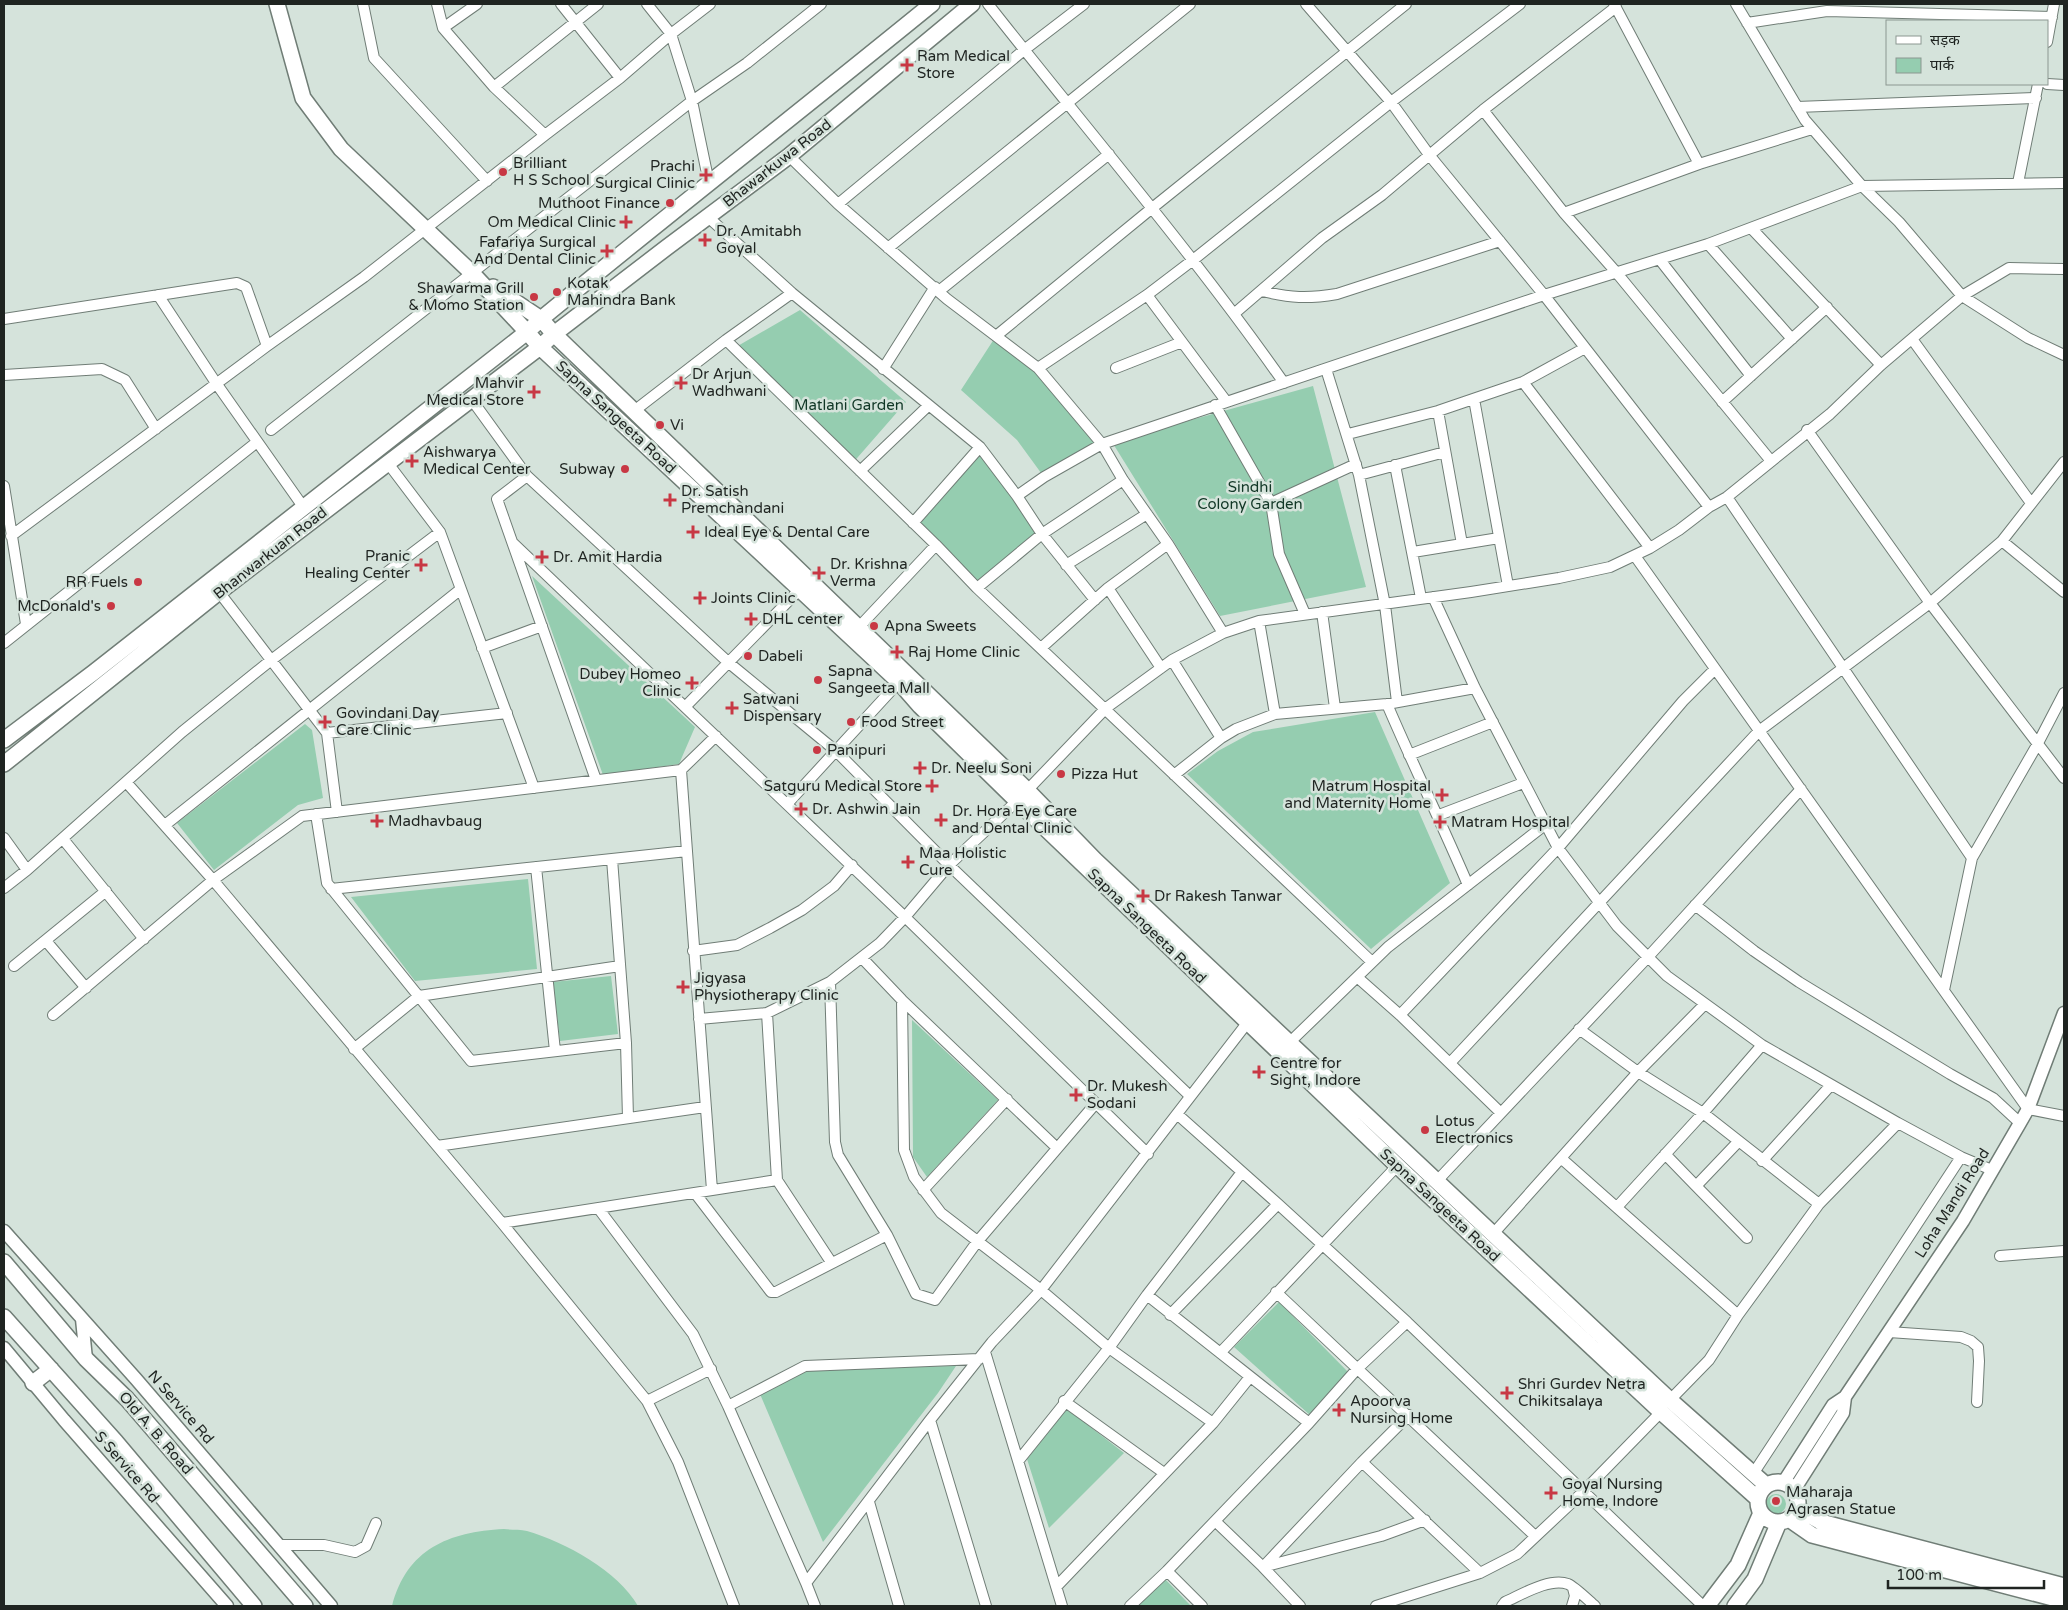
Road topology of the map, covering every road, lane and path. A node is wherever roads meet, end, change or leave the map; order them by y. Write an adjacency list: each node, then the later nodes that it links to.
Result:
1 (277, 4): 56 (main road)
2 (363, 4): 46 (street)
3 (437, 4): 24 (street)
4 (477, 4): 24 (street)
5 (562, 4): 22 (street)
6 (598, 4): 22 (street)
7 (647, 4): 25 (street)
8 (710, 4): 25 (street)
9 (821, 4): 35 (street)
10 (932, 4): 47 (main road, Bhawarkuwa Road)
11 (972, 4): 43 (main road, Bhawarkuwa Road)
12 (988, 4): 27 (street)
13 (1084, 4): 27 (street)
14 (1190, 4): 37 (street)
15 (1306, 4): 28 (street)
16 (1406, 4): 28 (street)
17 (1520, 4): 36 (street)
18 (1736, 4): 23 (street)
19 (2054, 4): 21 (street)
20 (1615, 5): 39 (street); 45 (street)
21 (2052, 17): 23 (street); 26 (street)
22 (575, 22): 29 (street); 33 (street)
23 (1747, 23): 38 (street)
24 (443, 28): 33 (street)
25 (671, 34): 29 (street); 35 (street)
26 (2048, 37)
27 (1024, 50): 37 (street); 51 (street)
28 (1348, 51): 36 (street); 52 (street)
29 (620, 78): 41 (street)
30 (2048, 84): 32 (street)
31 (2038, 85): 34 (street)
32 (2064, 85)
33 (494, 87): 41 (street)
34 (2036, 98): 38 (street); 48 (street)
35 (692, 101): 47 (street); 64 (street)
36 (1391, 102): 44 (street); 60 (street)
37 (1067, 104): 42 (street); 59 (street)
38 (1797, 107): 40 (street)
39 (1484, 110): 44 (street); 53 (street)
40 (1812, 128): 45 (street); 50 (street)
41 (545, 134): 46 (street)
42 (1109, 154): 52 (street); 65 (street)
43 (790, 156): 51 (street); 54 (main road, Bhawarkuwa Road)
44 (1430, 156): 57 (street); 66 (street)
45 (1699, 164): 53 (street)
46 (487, 181): 56 (street)
47 (709, 183): 75 (main road, Bhawarkuwa Road)
48 (2018, 183): 49 (street); 50 (street)
49 (2064, 184)
50 (1862, 186): 55 (street); 71 (street)
51 (838, 204): 59 (street)
52 (1151, 209): 60 (street); 78 (street)
53 (1564, 213): 63 (street)
54 (708, 217): 67 (street); 77 (main road, Bhawarkuwa Road)
55 (1752, 228): 58 (street); 72 (street)
56 (424, 230): 64 (main road); 83 (street)
57 (1500, 241): 66 (street); 70 (street)
58 (1708, 244): 61 (street); 81 (street)
59 (888, 248): 65 (street)
60 (1194, 260): 69 (street); 73 (street)
61 (1660, 260): 63 (street); 93 (street)
62 (2064, 269): 71 (street)
63 (1616, 272): 70 (street); 99 (street)
64 (472, 273): 75 (main road, Sapna Sangeeta Road); 76 (main road, Sapna Sangeeta Road); 105 (street)
65 (937, 289): 78 (street); 90 (street)
66 (1262, 291): 73 (street)
67 (792, 293): 80 (street); 90 (street)
68 (158, 295): 74 (street); 83 (street); 95 (street)
69 (1146, 295): 82 (street); 88 (street)
70 (1544, 295): 85 (street); 91 (street)
71 (1962, 296): 79 (street); 86 (street)
72 (1827, 307): 81 (street); 87 (street)
73 (1235, 314): 96 (street)
74 (4, 319)
75 (541, 319): 76 (main road, Bhawarkuwa Road); 77 (main road, Sapna Sangeeta Road)
76 (527, 332): 84 (main road, Sapna Sangeeta Road); 127 (main road, Bhanwarkuan Road)
77 (554, 334): 84 (main road, Bhawarkuwa Road); 102 (main road, Sapna Sangeeta Road)
78 (996, 336): 88 (street)
79 (1912, 339): 87 (street); 125 (street)
80 (726, 340): 102 (street); 117 (street)
81 (1792, 340): 93 (street)
82 (1182, 342): 89 (street); 100 (street)
83 (267, 346): 95 (street)
84 (540, 347): 98 (main road, Bhanwarkuan Road); 143 (main road, Sapna Sangeeta Road)
85 (1585, 348): 94 (street); 126 (street)
86 (2064, 355)
87 (1881, 365): 106 (street)
88 (1038, 368): 109 (street)
89 (1116, 368)
90 (883, 369): 101 (street)
91 (1326, 369): 96 (street); 107 (street)
92 (4, 375): 104 (street)
93 (1751, 376): 99 (street)
94 (1523, 382): 97 (street); 139 (street)
95 (216, 383): 104 (street); 108 (street)
96 (1284, 383): 100 (street)
97 (1474, 399): 103 (street); 133 (street)
98 (472, 400): 113 (main road, Bhanwarkuan Road); 119 (street)
99 (1722, 402): 112 (street)
100 (1221, 403): 109 (street); 124 (street)
101 (928, 406): 110 (street); 117 (street)
102 (634, 411): 143 (main road, Sapna Sangeeta Road)
103 (1438, 411): 107 (street); 111 (street)
104 (156, 429): 132 (street)
105 (271, 430)
106 (1807, 430): 112 (street); 153 (street)
107 (1348, 434): 115 (street)
108 (257, 442): 127 (street); 158 (street)
109 (1102, 444): 120 (street); 122 (street)
110 (980, 447): 122 (street); 129 (street)
111 (1445, 452): 116 (street); 137 (street)
112 (1771, 461): 123 (street)
113 (387, 462): 130 (street); 148 (main road, Bhanwarkuan Road)
114 (2064, 462): 125 (street)
115 (1356, 464): 118 (street); 124 (street)
116 (1396, 465): 118 (street); 140 (street)
117 (860, 471): 129 (street)
118 (1359, 474): 154 (street)
119 (527, 476): 135 (street); 167 (street)
120 (1123, 480): 128 (street); 131 (street)
121 (4, 486): 132 (street)
122 (1017, 496): 131 (street)
123 (1727, 497): 126 (street); 169 (street)
124 (1271, 503): 156 (street)
125 (2031, 503): 134 (street)
126 (1709, 507): 139 (street)
127 (304, 508): 186 (main road, Bhanwarkuan Road)
128 (1147, 514): 136 (street); 142 (street)
129 (913, 523): 138 (street)
130 (440, 532): 147 (street); 166 (street)
131 (1042, 534): 142 (street); 145 (street)
132 (11, 536): 158 (street)
133 (1499, 538): 137 (street); 144 (street)
134 (2002, 541): 149 (street); 153 (street)
135 (512, 543): 159 (street); 175 (street)
136 (1168, 544): 146 (street); 161 (street)
137 (1462, 544): 140 (street)
138 (936, 545): 145 (street); 160 (street)
139 (1650, 548): 141 (street)
140 (1412, 552): 151 (street)
141 (1635, 556): 144 (street); 170 (street)
142 (1066, 565): 152 (street)
143 (805, 584): 160 (main road, Sapna Sangeeta Road); 167 (street); 171 (main road, Sapna Sangeeta Road)
144 (1508, 586): 150 (street)
145 (978, 588): 164 (street)
146 (1108, 588): 152 (street); 168 (street)
147 (461, 589): 163 (street); 178 (street)
148 (219, 592): 166 (street); 190 (main road, Bhanwarkuan Road)
149 (2064, 592)
150 (1433, 597): 151 (street); 172 (street)
151 (1422, 598): 154 (street)
152 (1095, 600): 164 (street)
153 (1930, 603): 169 (street); 187 (street)
154 (1385, 604): 155 (street); 174 (street)
155 (1322, 612): 156 (street); 177 (street)
156 (1305, 614): 157 (street)
157 (1259, 621): 161 (street); 180 (street)
158 (26, 624): 162 (street)
159 (542, 626): 163 (street); 194 (street)
160 (858, 627): 199 (main road, Sapna Sangeeta Road)
161 (1224, 633): 165 (street)
162 (4, 643)
163 (482, 648): 179 (street)
164 (1041, 648): 176 (street)
165 (1172, 660): 168 (street); 185 (street)
166 (270, 661): 178 (street); 195 (street)
167 (729, 663): 175 (street); 188 (street)
168 (1161, 668): 176 (street)
169 (1842, 668): 182 (street); 210 (street)
170 (1715, 669): 182 (street); 208 (street)
171 (899, 682): 188 (street); 199 (main road, Sapna Sangeeta Road)
172 (1475, 688): 174 (street); 181 (street)
173 (2064, 693): 187 (street)
174 (1392, 703): 177 (street); 189 (street)
175 (685, 707): 184 (street)
176 (1106, 708): 192 (street); 199 (street)
177 (1335, 708): 180 (street)
178 (308, 710): 183 (street); 205 (street)
179 (507, 713): 183 (street); 197 (street)
180 (1276, 714): 185 (street)
181 (1493, 722): 189 (street); 196 (street)
182 (1759, 731): 198 (street); 221 (street)
183 (327, 734): 201 (street)
184 (716, 736): 191 (street); 200 (street)
185 (1221, 738): 192 (street)
186 (4, 740)
187 (2037, 745): 193 (street); 210 (street)
188 (836, 751): 200 (street); 212 (street)
189 (1409, 754): 203 (street)
190 (4, 764)
191 (681, 770): 194 (street); 209 (street)
192 (1174, 775): 229 (street)
193 (2064, 778)
194 (596, 780): 197 (street)
195 (126, 782): 205 (street); 207 (street)
196 (1523, 783): 203 (street); 204 (street)
197 (534, 788): 201 (street)
198 (1801, 789): 222 (street); 236 (street)
199 (1022, 796): 212 (street); 244 (main road, Sapna Sangeeta Road)
200 (787, 804): 213 (street)
201 (336, 812): 202 (street)
202 (316, 814): 216 (street); 219 (street)
203 (1439, 815): 217 (street)
204 (1546, 824): 208 (street); 217 (street)
205 (165, 825): 216 (street)
206 (4, 838): 215 (street)
207 (63, 839): 215 (street); 220 (street)
208 (1558, 848): 221 (street); 243 (street)
209 (687, 852): 211 (street); 226 (street)
210 (1972, 858): 236 (street)
211 (612, 860): 214 (street); 231 (street)
212 (949, 864): 223 (street); 255 (street)
213 (852, 865): 223 (street); 226 (street)
214 (536, 868): 219 (street); 232 (street)
215 (27, 870): 218 (street)
216 (213, 880): 224 (street); 250 (street)
217 (1468, 885): 229 (street)
218 (4, 888)
219 (332, 889): 237 (street)
220 (106, 891): 224 (street); 225 (street)
221 (1599, 903): 227 (street); 252 (street)
222 (1695, 905): 227 (street); 266 (street)
223 (906, 917): 228 (street); 257 (street)
224 (144, 939): 235 (street)
225 (46, 940): 230 (street); 235 (street)
226 (693, 951): 245 (street)
227 (1648, 957): 239 (street); 246 (street)
228 (862, 958): 234 (street); 238 (street)
229 (1372, 962): 233 (street)
230 (14, 966)
231 (620, 966): 232 (street); 247 (street)
232 (548, 977): 237 (street); 251 (street)
233 (1357, 977): 243 (street); 248 (street)
234 (830, 982): 240 (street); 291 (street)
235 (86, 988): 242 (street)
236 (1944, 990): 259 (street)
237 (419, 996): 250 (street); 251 (street)
238 (902, 1000): 256 (street); 282 (street)
239 (1705, 1004): 249 (street); 253 (street)
240 (767, 1013): 245 (street); 278 (street)
241 (2064, 1013): 259 (street, Loha Mandi Road)
242 (53, 1015)
243 (1400, 1015): 252 (street)
244 (1252, 1017): 248 (main road, Sapna Sangeeta Road); 255 (street); 275 (main road, Sapna Sangeeta Road)
245 (699, 1020): 258 (street)
246 (1580, 1029): 253 (street); 260 (street)
247 (626, 1043): 251 (street); 264 (street)
248 (1289, 1043): 279 (main road, Sapna Sangeeta Road)
249 (1762, 1045): 254 (street); 261 (street)
250 (354, 1049): 268 (street)
251 (555, 1051)
252 (1450, 1063): 260 (street)
253 (1638, 1072): 261 (street); 273 (street)
254 (1831, 1085): 265 (street); 274 (street)
255 (1190, 1096): 262 (street)
256 (1007, 1099): 269 (street); 282 (street)
257 (1096, 1103): 269 (street); 270 (street)
258 (705, 1107): 264 (street); 281 (street)
259 (2028, 1109): 263 (street); 266 (street, Loha Mandi Road)
260 (1501, 1112): 279 (street)
261 (1703, 1113): 267 (street); 271 (street)
262 (1177, 1114): 270 (street); 277 (street)
263 (2064, 1116)
264 (628, 1118): 268 (street)
265 (1898, 1123): 272 (street); 285 (street)
266 (2020, 1123): 276 (street, Loha Mandi Road)
267 (1738, 1142): 274 (street); 280 (street)
268 (436, 1146): 288 (street)
269 (1057, 1148): 293 (street)
270 (1148, 1154): 299 (street)
271 (1665, 1154): 280 (street); 286 (street)
272 (1961, 1157): 276 (street); 330 (street)
273 (1562, 1159): 286 (street); 290 (street)
274 (1762, 1161): 285 (street)
275 (1398, 1166): 294 (street); 322 (main road, Sapna Sangeeta Road)
276 (1992, 1170): 307 (street, Loha Mandi Road)
277 (1242, 1172): 284 (street); 301 (street)
278 (777, 1180): 281 (street); 298 (street)
279 (1436, 1182): 290 (main road, Sapna Sangeeta Road)
280 (1696, 1186): 292 (street)
281 (712, 1190): 283 (street)
282 (923, 1190): 293 (street)
283 (696, 1193): 287 (street); 298 (street)
284 (1278, 1204): 294 (street); 302 (street)
285 (1818, 1204): 303 (street)
286 (1617, 1207): 303 (street)
287 (598, 1208): 288 (street); 314 (street)
288 (502, 1223): 318 (street)
289 (4, 1231): 305 (street, N Service Rd)
290 (1493, 1234): 322 (main road, Sapna Sangeeta Road)
291 (887, 1235): 293 (street); 298 (street)
292 (1747, 1238)
293 (977, 1242): 299 (street)
294 (1321, 1245): 300 (street); 306 (street)
295 (2064, 1251): 296 (street)
296 (2000, 1256)
297 (4, 1262): 312 (main road, Old A. B. Road)
298 (831, 1262)
299 (1041, 1290): 309 (street); 311 (street)
300 (1276, 1292): 310 (street); 315 (street)
301 (1146, 1296): 302 (street); 309 (street)
302 (1170, 1315): 310 (street)
303 (1738, 1315): 322 (street)
304 (4, 1317): 313 (main road)
305 (82, 1320): 312 (street); 341 (street, N Service Rd)
306 (1407, 1322): 315 (street); 333 (street)
307 (1889, 1332): 320 (street); 332 (street, Loha Mandi Road)
308 (4, 1348): 317 (street, S Service Rd)
309 (1109, 1348): 319 (street); 325 (street)
310 (1221, 1352): 316 (street)
311 (982, 1355): 321 (street); 324 (street); 327 (street)
312 (86, 1359): 353 (main road, Old A. B. Road)
313 (51, 1369): 317 (main road); 352 (main road)
314 (710, 1369): 318 (street); 321 (street)
315 (1357, 1370): 323 (street); 326 (street)
316 (1250, 1377): 325 (street); 326 (street)
317 (34, 1383): 350 (street, S Service Rd)
318 (647, 1401): 355 (street)
319 (1064, 1401): 327 (street); 329 (street)
320 (1977, 1402)
321 (728, 1406): 345 (street)
322 (1666, 1406): 330 (main road, Sapna Sangeeta Road); 333 (street); 335 (main road, Sapna Sangeeta Road)
323 (1409, 1416): 328 (street); 340 (street)
324 (930, 1420): 334 (street); 358 (street)
325 (1213, 1423): 329 (street)
326 (1310, 1423): 338 (street)
327 (1019, 1460): 346 (street)
328 (1362, 1462): 337 (street); 342 (street)
329 (1164, 1473): 346 (street)
330 (1753, 1474): 331 (main road, Sapna Sangeeta Road)
331 (1766, 1485): 332 (main road); 335 (main road)
332 (1789, 1486): 336 (main road)
333 (1584, 1492): 340 (street); 367 (street)
334 (869, 1502): 345 (street); 357 (street)
335 (1760, 1506): 336 (main road); 368 (main road)
336 (1788, 1516): 347 (main road); 349 (main road); 369 (main road)
337 (1425, 1520): 342 (street); 344 (street)
338 (1215, 1521): 342 (street); 343 (street)
339 (376, 1523): 341 (street)
340 (1535, 1536): 344 (street)
341 (278, 1546): 354 (street, N Service Rd)
342 (1263, 1567): 362 (street)
343 (1167, 1571): 360 (street); 361 (street)
344 (1480, 1573): 351 (street)
345 (806, 1583): 356 (street)
346 (1057, 1586): 359 (street)
347 (2064, 1586)
348 (1573, 1588): 364 (street); 365 (street); 366 (street)
349 (2064, 1601)
350 (222, 1604)
351 (1388, 1604): 363 (street)
352 (254, 1606)
353 (305, 1606)
354 (330, 1606)
355 (734, 1606)
356 (815, 1606)
357 (898, 1606)
358 (986, 1606)
359 (1062, 1606)
360 (1130, 1606)
361 (1202, 1606)
362 (1300, 1606)
363 (1376, 1606)
364 (1502, 1606)
365 (1572, 1606)
366 (1595, 1606)
367 (1703, 1606)
368 (1707, 1606)
369 (1735, 1606)

